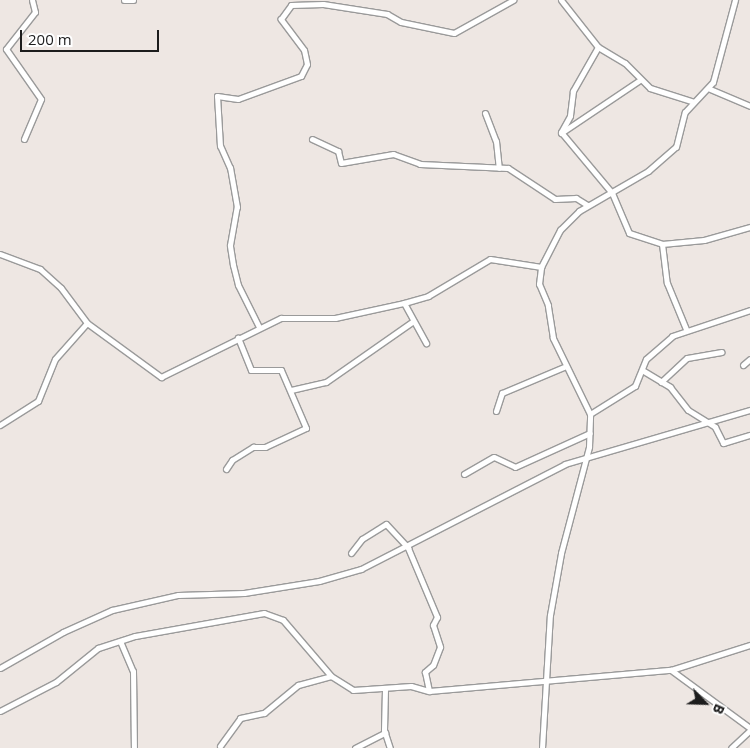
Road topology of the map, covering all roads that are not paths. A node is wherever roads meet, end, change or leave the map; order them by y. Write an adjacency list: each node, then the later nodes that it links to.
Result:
1 (32, 0): 14 (street)
2 (124, 0): 3 (street)
3 (133, 0)
4 (513, 0): 27 (street)
5 (560, 0): 7 (street)
6 (735, 0): 9 (street)
7 (598, 46): 8 (street); 13 (street)
8 (640, 80): 10 (street); 13 (street)
9 (710, 89): 10 (street); 11 (street)
10 (694, 102): 17 (street)
11 (750, 106)
12 (485, 112): 16 (street)
13 (561, 133): 17 (street)
14 (24, 139)
15 (312, 139): 16 (street)
16 (500, 168): 18 (street)
17 (612, 193): 18 (street); 20 (street)
18 (587, 205): 22 (street)
19 (750, 227): 20 (street)
20 (662, 244): 28 (street)
21 (0, 254): 26 (street)
22 (541, 267): 23 (street); 34 (street)
23 (404, 303): 25 (street); 27 (street)
24 (750, 310): 28 (street)
25 (412, 322): 30 (street); 37 (street)
26 (87, 323): 29 (street); 42 (street)
27 (260, 327): 29 (street)
28 (686, 328): 35 (street)
29 (238, 338): 37 (street)
30 (426, 343)
31 (721, 352): 36 (street)
32 (750, 359): 33 (street)
33 (743, 365)
34 (564, 367): 39 (street); 40 (street)
35 (642, 370): 36 (street); 40 (street)
36 (661, 382): 41 (street)
37 (291, 390): 46 (street)
38 (750, 410): 41 (street)
39 (496, 411)
40 (590, 414): 43 (street)
41 (707, 422): 44 (street); 45 (street)
42 (0, 425)
43 (590, 432): 45 (street); 47 (street)
44 (750, 435)
45 (586, 456): 48 (street); 55 (street)
46 (226, 469)
47 (464, 474)
48 (408, 548): 49 (street); 52 (street); 57 (street)
49 (351, 553)
50 (120, 640): 54 (street); 58 (street); 62 (street)
51 (750, 645): 53 (street)
52 (0, 668)
53 (672, 670): 55 (street); 59 (street)
54 (331, 676): 56 (street); 61 (street)
55 (543, 682): 57 (street); 65 (street)
56 (385, 689): 57 (street); 60 (street)
57 (429, 691)
58 (0, 711)
59 (750, 729): 66 (street)
60 (385, 733): 63 (street); 64 (street)
61 (220, 746)
62 (134, 748)
63 (355, 748)
64 (390, 748)
65 (542, 748)
66 (731, 748)

